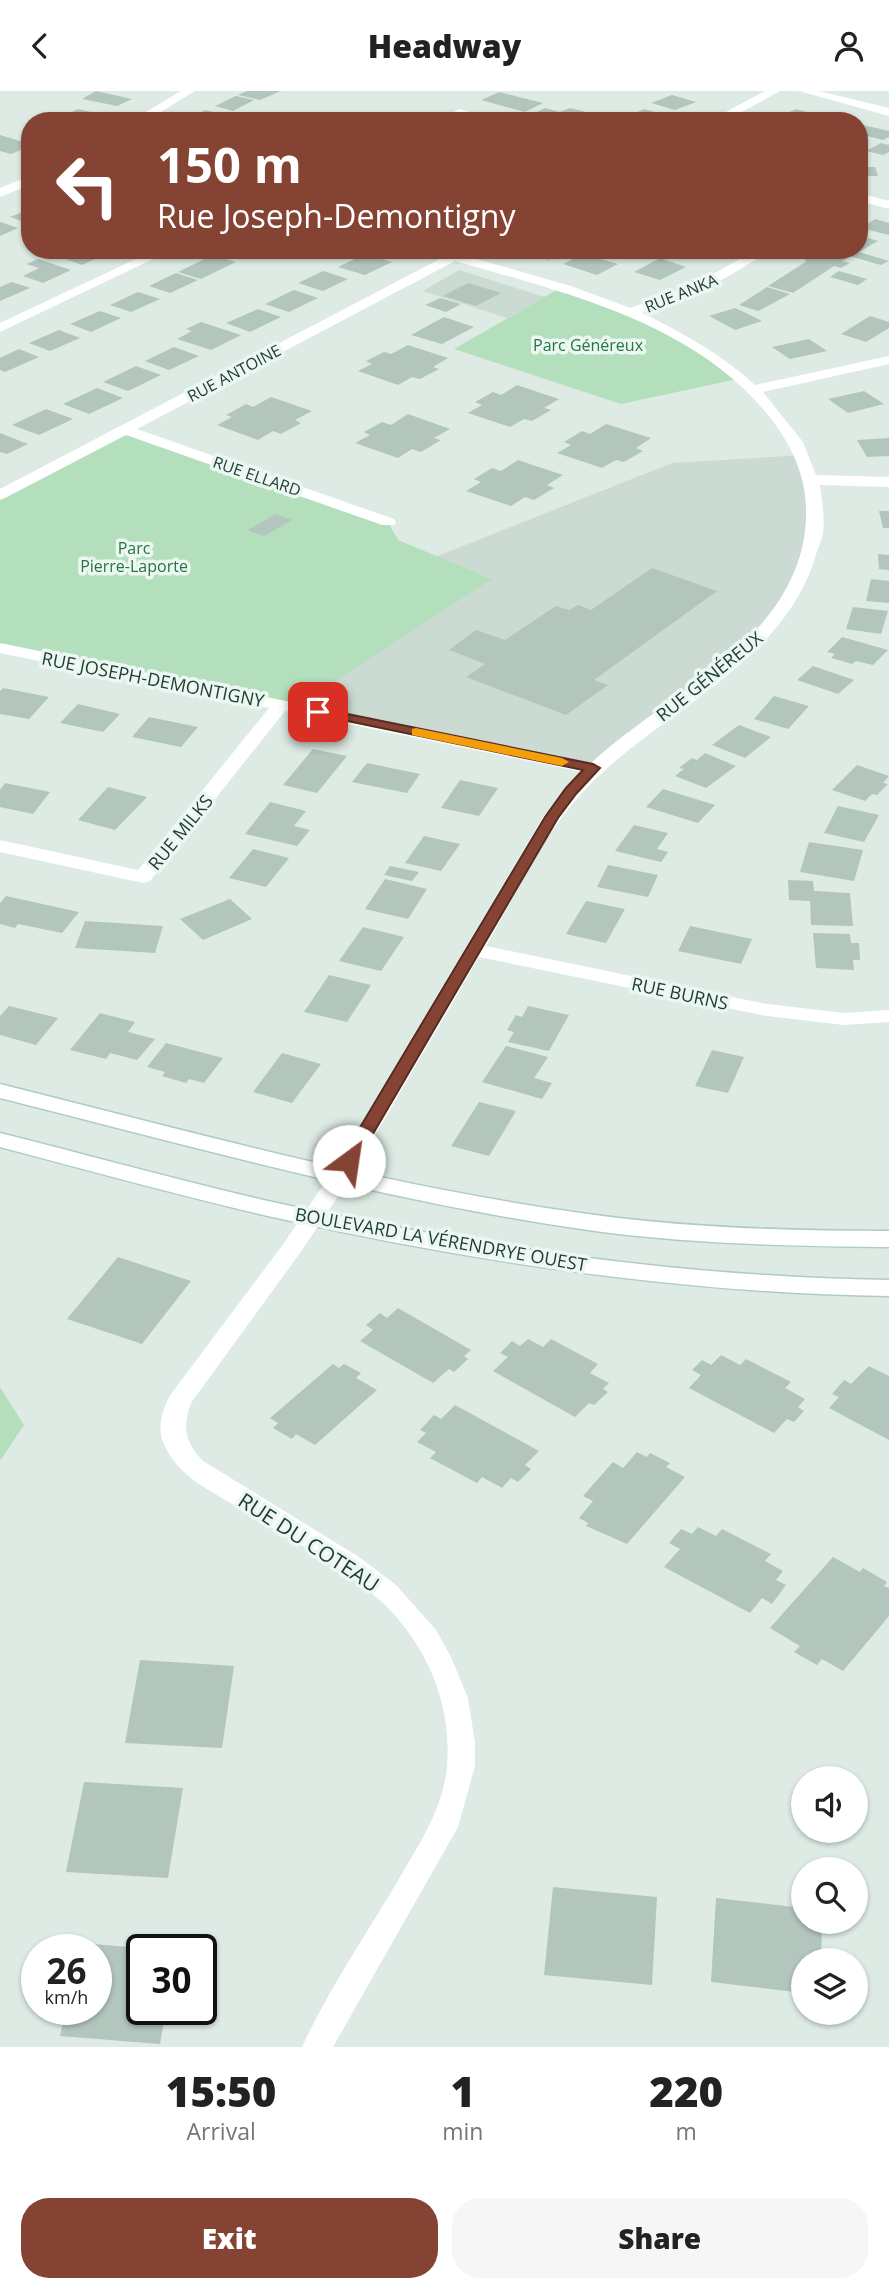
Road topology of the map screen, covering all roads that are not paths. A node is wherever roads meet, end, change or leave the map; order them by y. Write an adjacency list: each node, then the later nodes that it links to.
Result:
1 (181, 91): 2 (street)
2 (188, 91): 5 (street)
3 (774, 91): 6 (street)
4 (805, 91): 7 (street)
5 (152, 112)
6 (733, 112)
7 (889, 112)
8 (0, 175): 9 (street)
9 (21, 180)
10 (21, 184): 11 (street)
11 (0, 193)
12 (868, 199): 13 (street)
13 (889, 205)
14 (147, 259): 19 (street)
15 (451, 259): 22 (street, RUE ANTOINE)
16 (476, 259): 18 (street, RUE GÉNÉREUX)
17 (750, 259): 18 (street, RUE ANKA)
18 (631, 312): 21 (street, RUE GÉNÉREUX)
19 (0, 328)
20 (889, 360): 21 (street)
21 (754, 389): 23 (street, RUE GÉNÉREUX)
22 (126, 430): 25 (street, RUE ANTOINE); 26 (street, RUE ELLARD)
23 (815, 480): 24 (street); 29 (street, RUE GÉNÉREUX)
24 (889, 482)
25 (0, 495)
26 (388, 521)
27 (0, 649): 28 (street, RUE JOSEPH-DEMONTIGNY)
28 (282, 704): 29 (street, RUE JOSEPH-DEMONTIGNY); 30 (street, RUE MILKS)
29 (593, 768): 31 (street, RUE GÉNÉREUX)
30 (0, 846)
31 (474, 950): 32 (street, RUE BURNS); 35 (street, RUE GÉNÉREUX)
32 (889, 1016)
33 (0, 1091): 35 (street)
34 (0, 1140): 36 (street, BOULEVARD LA VÉRENDRYE OUEST)
35 (341, 1175): 36 (street, RUE GÉNÉREUX); 37 (street)
36 (312, 1218): 38 (street, BOULEVARD LA VÉRENDRYE OUEST); 39 (street, RUE DU COTEAU)
37 (889, 1239)
38 (889, 1288)
39 (317, 2047)

